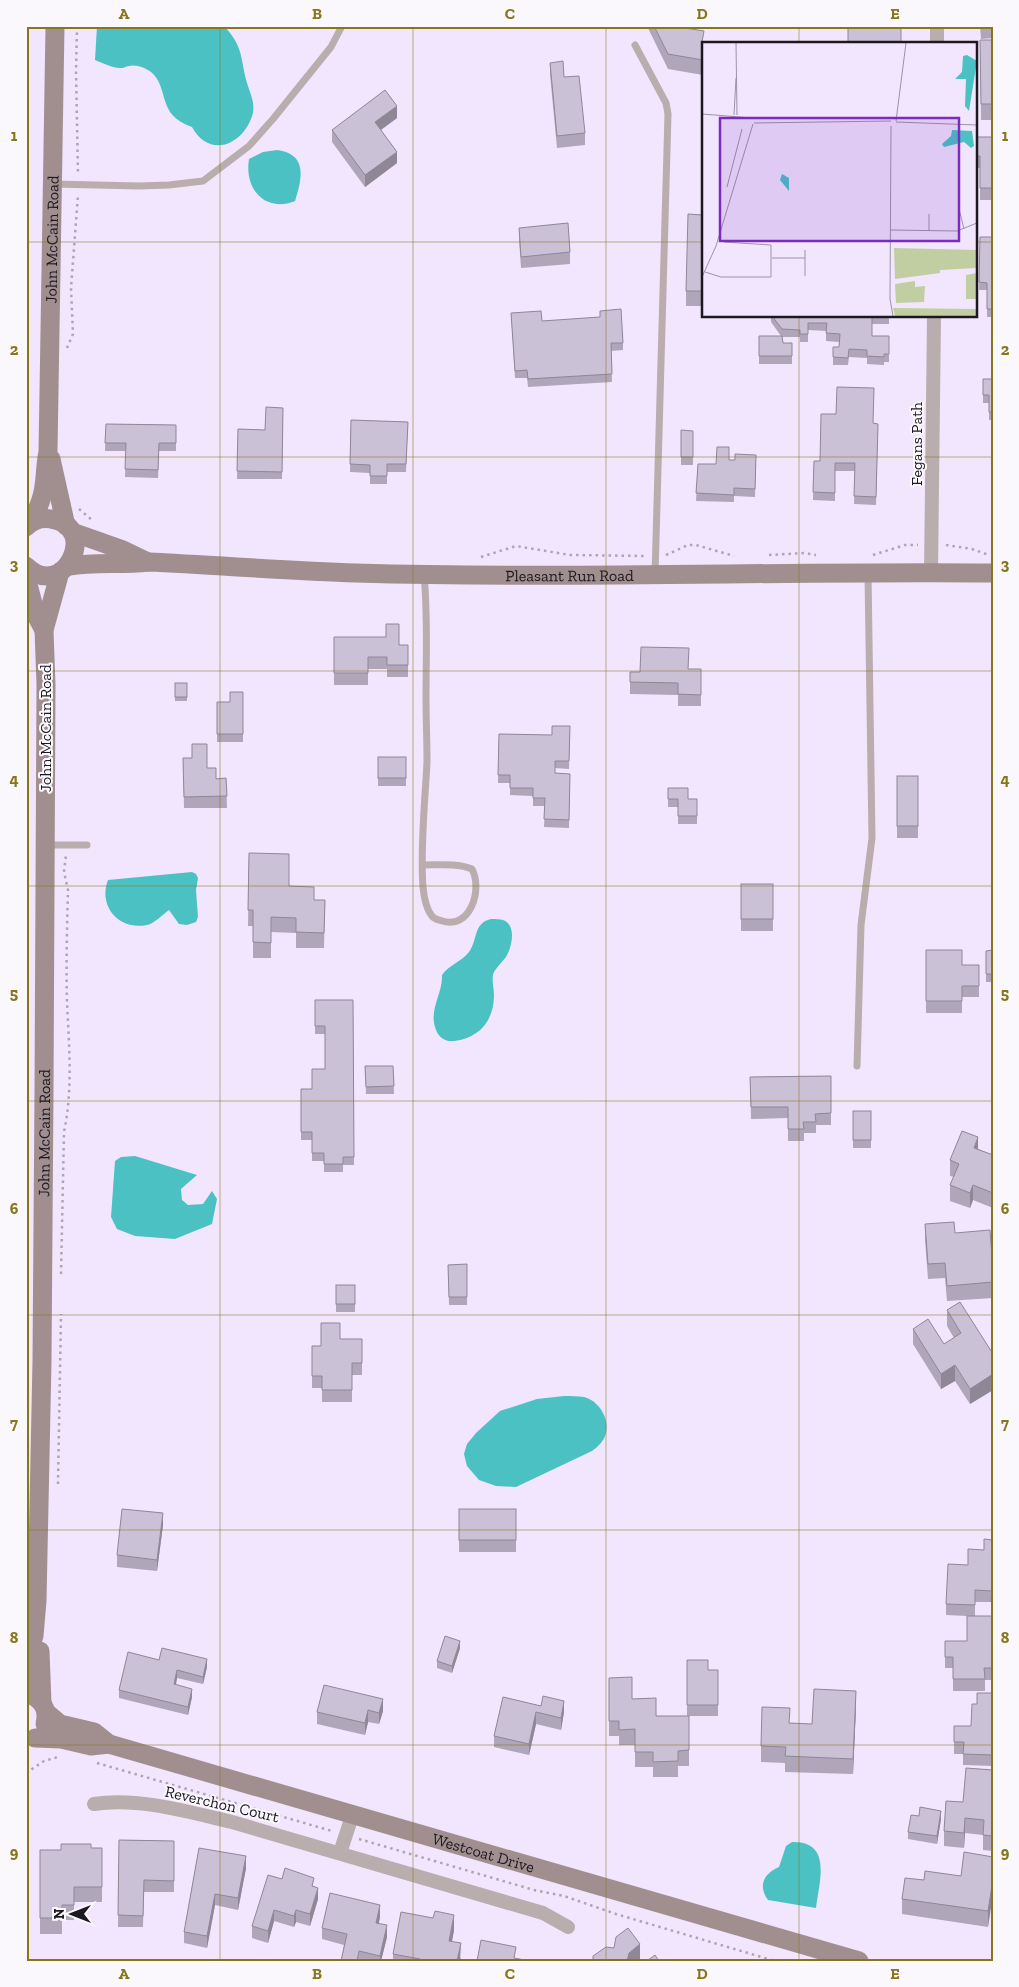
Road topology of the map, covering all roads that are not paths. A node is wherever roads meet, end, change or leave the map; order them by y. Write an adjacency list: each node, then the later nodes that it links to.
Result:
1 (55, 26): 6 (main road, John McCain Road)
2 (342, 26): 6 (lane)
3 (938, 26): 4 (street)
4 (937, 42)
5 (635, 45): 20 (lane)
6 (53, 184): 8 (main road, John McCain Road)
7 (934, 318): 17 (street, Fegans Path)
8 (48, 452): 9 (main road, John McCain Road); 10 (main road, John McCain Road)
9 (69, 504): 11 (main road, John McCain Road); 12 (main road)
10 (28, 525): 11 (main road, Pleasant Run Road)
11 (69, 529): 12 (main road, Pleasant Run Road); 16 (main road, John McCain Road)
12 (96, 531): 13 (main road, Pleasant Run Road)
13 (148, 562): 16 (main road, Pleasant Run Road); 19 (main road, Pleasant Run Road)
14 (869, 565): 17 (main road, Pleasant Run Road); 20 (main road, Pleasant Run Road); 26 (lane)
15 (26, 566): 16 (main road, Pleasant Run Road)
16 (64, 569): 22 (main road, John McCain Road)
17 (931, 573): 18 (main road, Pleasant Run Road)
18 (993, 573)
19 (424, 574): 20 (main road, Pleasant Run Road); 25 (lane)
20 (654, 575)
21 (27, 584): 22 (main road, John McCain Road)
22 (44, 630): 23 (main road, John McCain Road)
23 (46, 845): 24 (lane); 27 (main road, John McCain Road)
24 (88, 845)
25 (424, 865): 25 (lane)
26 (857, 1066)
27 (34, 1636): 28 (main road, John McCain Road); 29 (main road, John McCain Road)
28 (26, 1678)
29 (38, 1703): 30 (main road); 31 (main road, Westcoat Drive)
30 (31, 1739): 31 (main road, Westcoat Drive)
31 (110, 1744): 33 (main road, Westcoat Drive)
32 (94, 1804): 34 (street, Reverchon Court)
33 (352, 1813): 34 (street); 36 (main road, Westcoat Drive)
34 (340, 1853): 35 (street, Reverchon Court)
35 (568, 1927)
36 (859, 1961)

